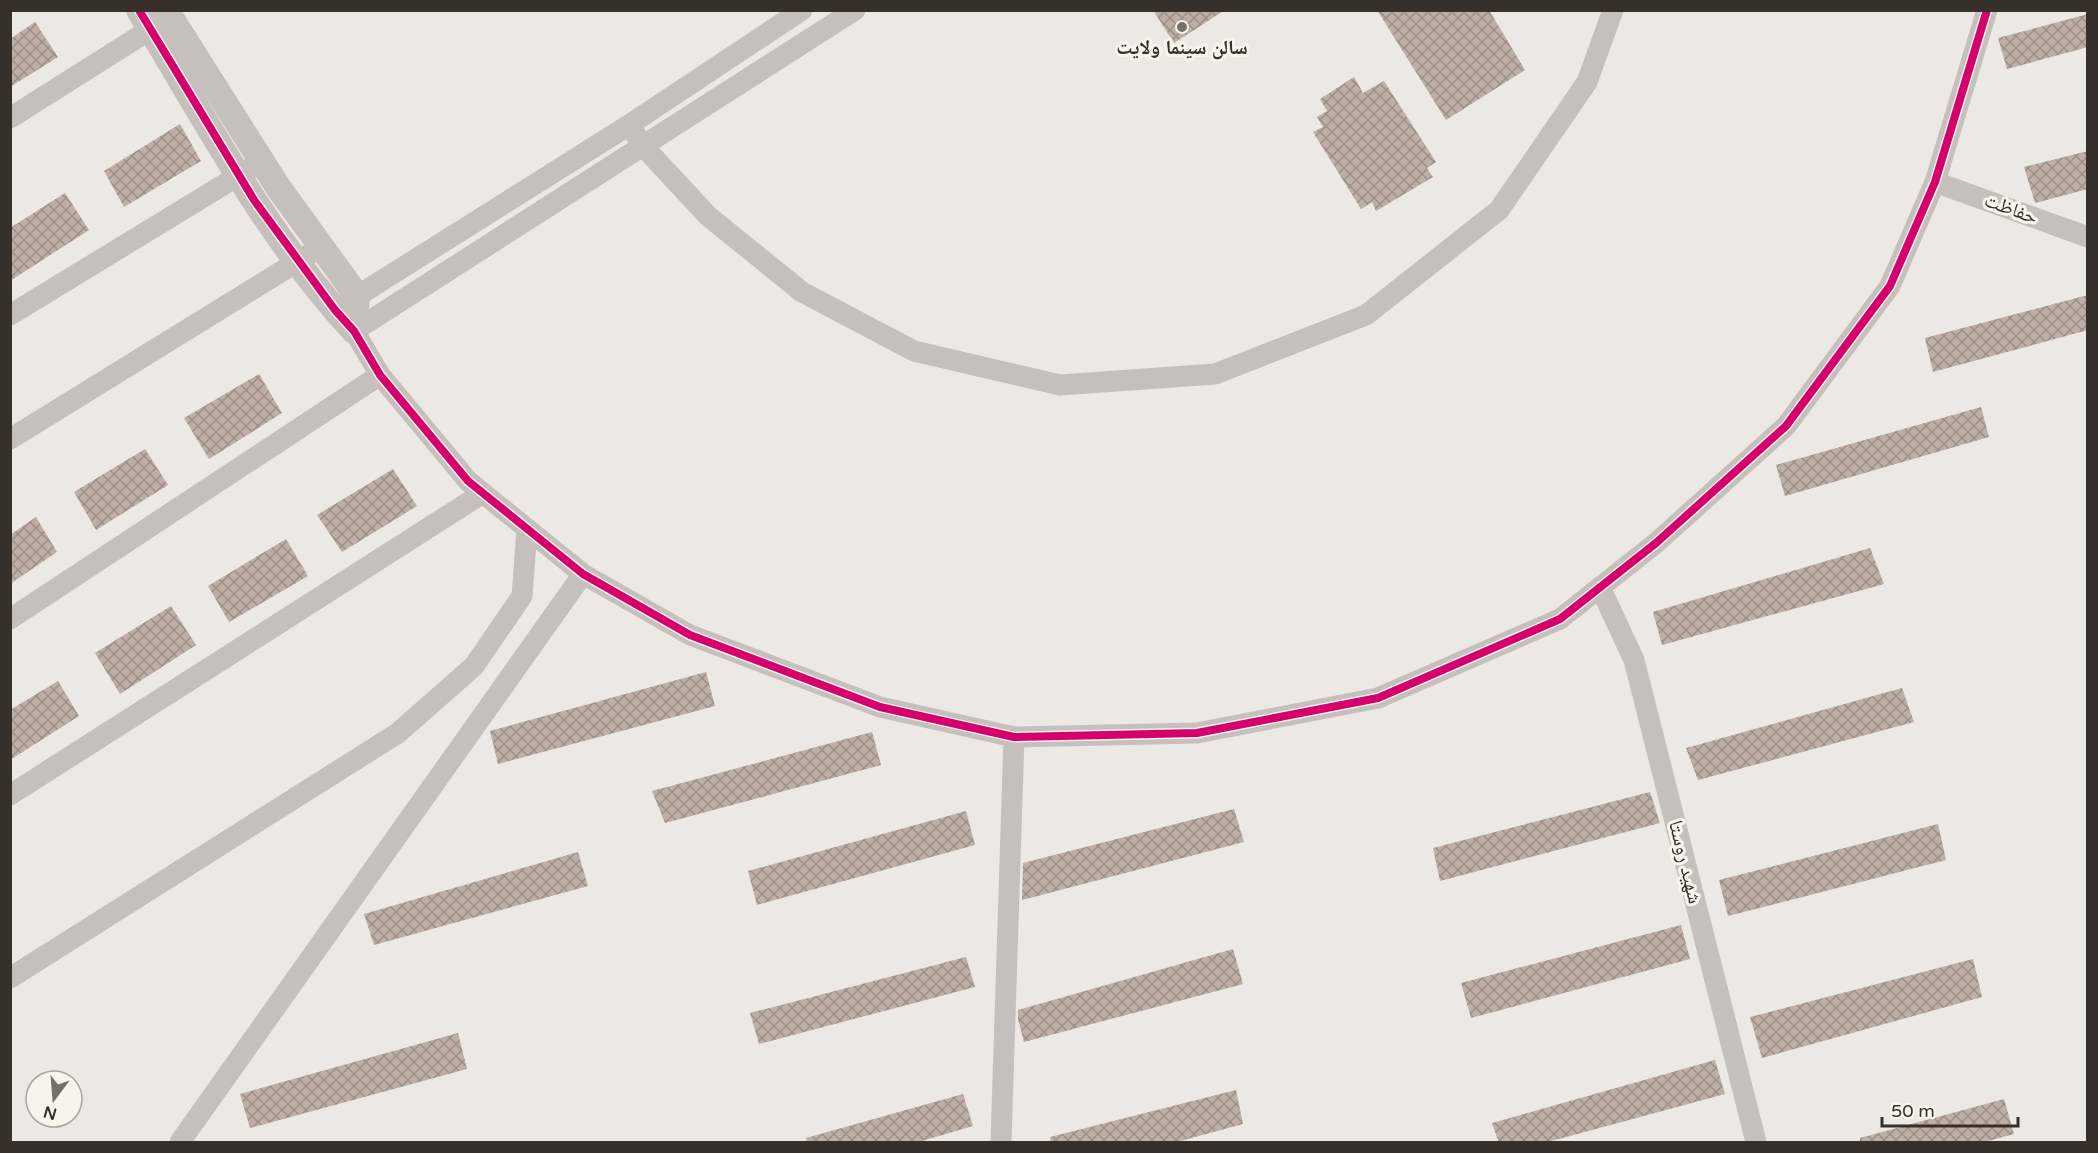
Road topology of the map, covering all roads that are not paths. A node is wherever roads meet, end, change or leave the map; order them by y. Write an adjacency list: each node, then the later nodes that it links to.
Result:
1 (802, 10): 7 (street)
2 (855, 10): 8 (street)
3 (1613, 10): 8 (street)
4 (1987, 10): 11 (street)
5 (156, 17): 6 (street); 9 (street); 10 (street)
6 (10, 118)
7 (629, 125): 8 (street); 15 (street)
8 (644, 147): 18 (street)
9 (262, 161): 10 (street); 13 (street)
10 (238, 176): 14 (street); 17 (street)
11 (1935, 182): 12 (street, حفاظت); 24 (street)
12 (2088, 237)
13 (321, 247): 14 (street); 15 (street)
14 (298, 261): 16 (street); 20 (street)
15 (357, 296): 16 (street); 18 (street)
16 (335, 310): 18 (street)
17 (10, 315)
18 (354, 331): 19 (street)
19 (380, 375): 21 (street); 25 (street)
20 (10, 438)
21 (483, 493): 22 (street); 27 (street)
22 (526, 529): 23 (street); 28 (street)
23 (583, 574): 26 (street); 29 (street)
24 (1600, 587): 26 (street); 31 (street, شهید روستا)
25 (10, 619)
26 (1014, 737): 30 (street)
27 (10, 795)
28 (10, 978)
29 (180, 1143)
30 (1001, 1143)
31 (1756, 1143)

